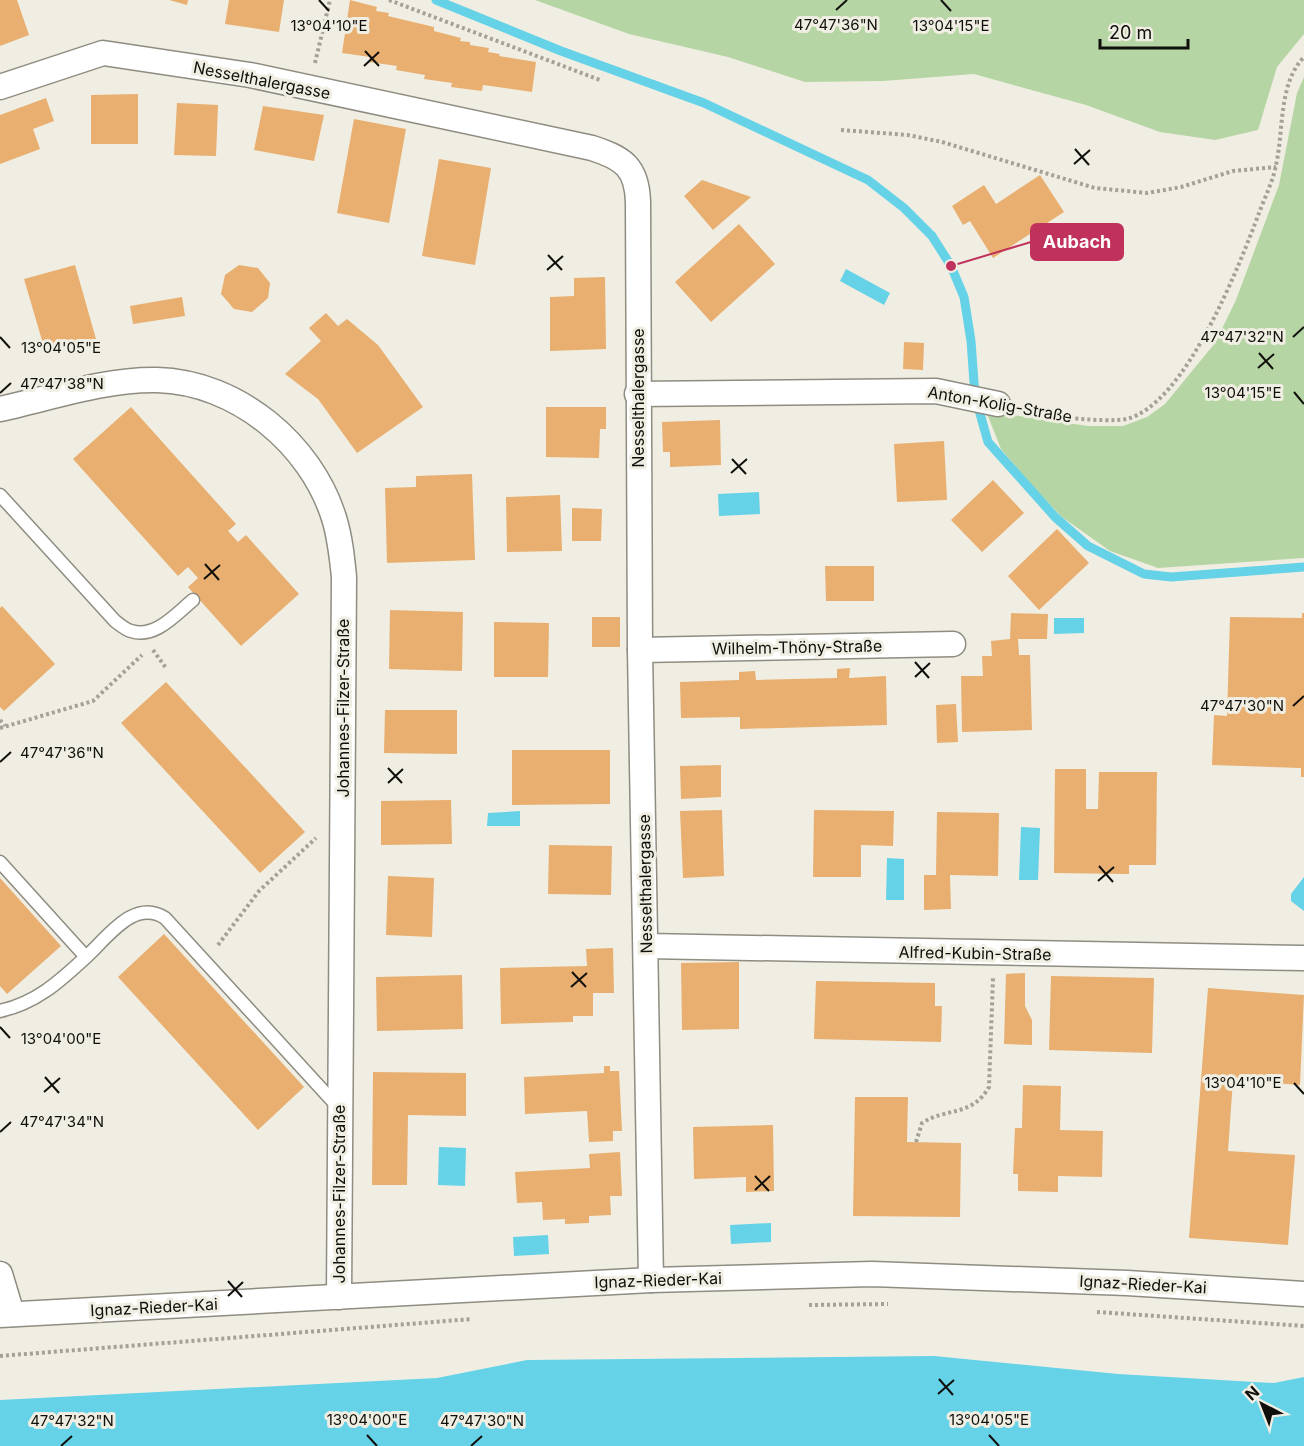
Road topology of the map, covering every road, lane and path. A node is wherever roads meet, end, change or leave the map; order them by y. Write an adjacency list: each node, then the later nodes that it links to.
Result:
1 (330, 0): 6 (path)
2 (389, 0): 4 (path)
3 (1304, 57): 8 (path, Anton-Kolig-Straße)
4 (600, 80)
5 (0, 87): 6 (street, Nesselthalergasse)
6 (309, 87): 9 (street, Nesselthalergasse)
7 (841, 130): 8 (path)
8 (1276, 167): 10 (path, Anton-Kolig-Straße)
9 (637, 394): 10 (street, Anton-Kolig-Straße); 15 (street, Nesselthalergasse)
10 (998, 404)
11 (0, 408): 27 (street, Johannes-Filzer-Straße)
12 (0, 495): 13 (lane)
13 (193, 600)
14 (953, 644): 15 (street, Wilhelm-Thöny-Straße)
15 (640, 650): 21 (street, Nesselthalergasse)
16 (166, 668): 18 (path)
17 (0, 720): 18 (path)
18 (2, 727)
19 (320, 834): 25 (path)
20 (0, 862): 23 (lane)
21 (646, 946): 22 (street, Alfred-Kubin-Straße); 30 (street, Nesselthalergasse)
22 (994, 954): 24 (street, Alfred-Kubin-Straße); 28 (path)
23 (86, 957): 25 (lane); 26 (lane)
24 (1304, 958)
25 (205, 962): 27 (lane)
26 (0, 1011)
27 (339, 1108): 32 (street, Johannes-Filzer-Straße)
28 (916, 1142)
29 (0, 1274): 36 (street, Ignaz-Rieder-Kai)
30 (651, 1280): 31 (street, Ignaz-Rieder-Kai); 32 (street, Ignaz-Rieder-Kai)
31 (1304, 1294)
32 (339, 1297): 36 (street, Ignaz-Rieder-Kai)
33 (899, 1304): 34 (path)
34 (803, 1306)
35 (1095, 1312): 38 (path)
36 (6, 1315)
37 (483, 1319): 39 (path)
38 (1304, 1326)
39 (0, 1356)

